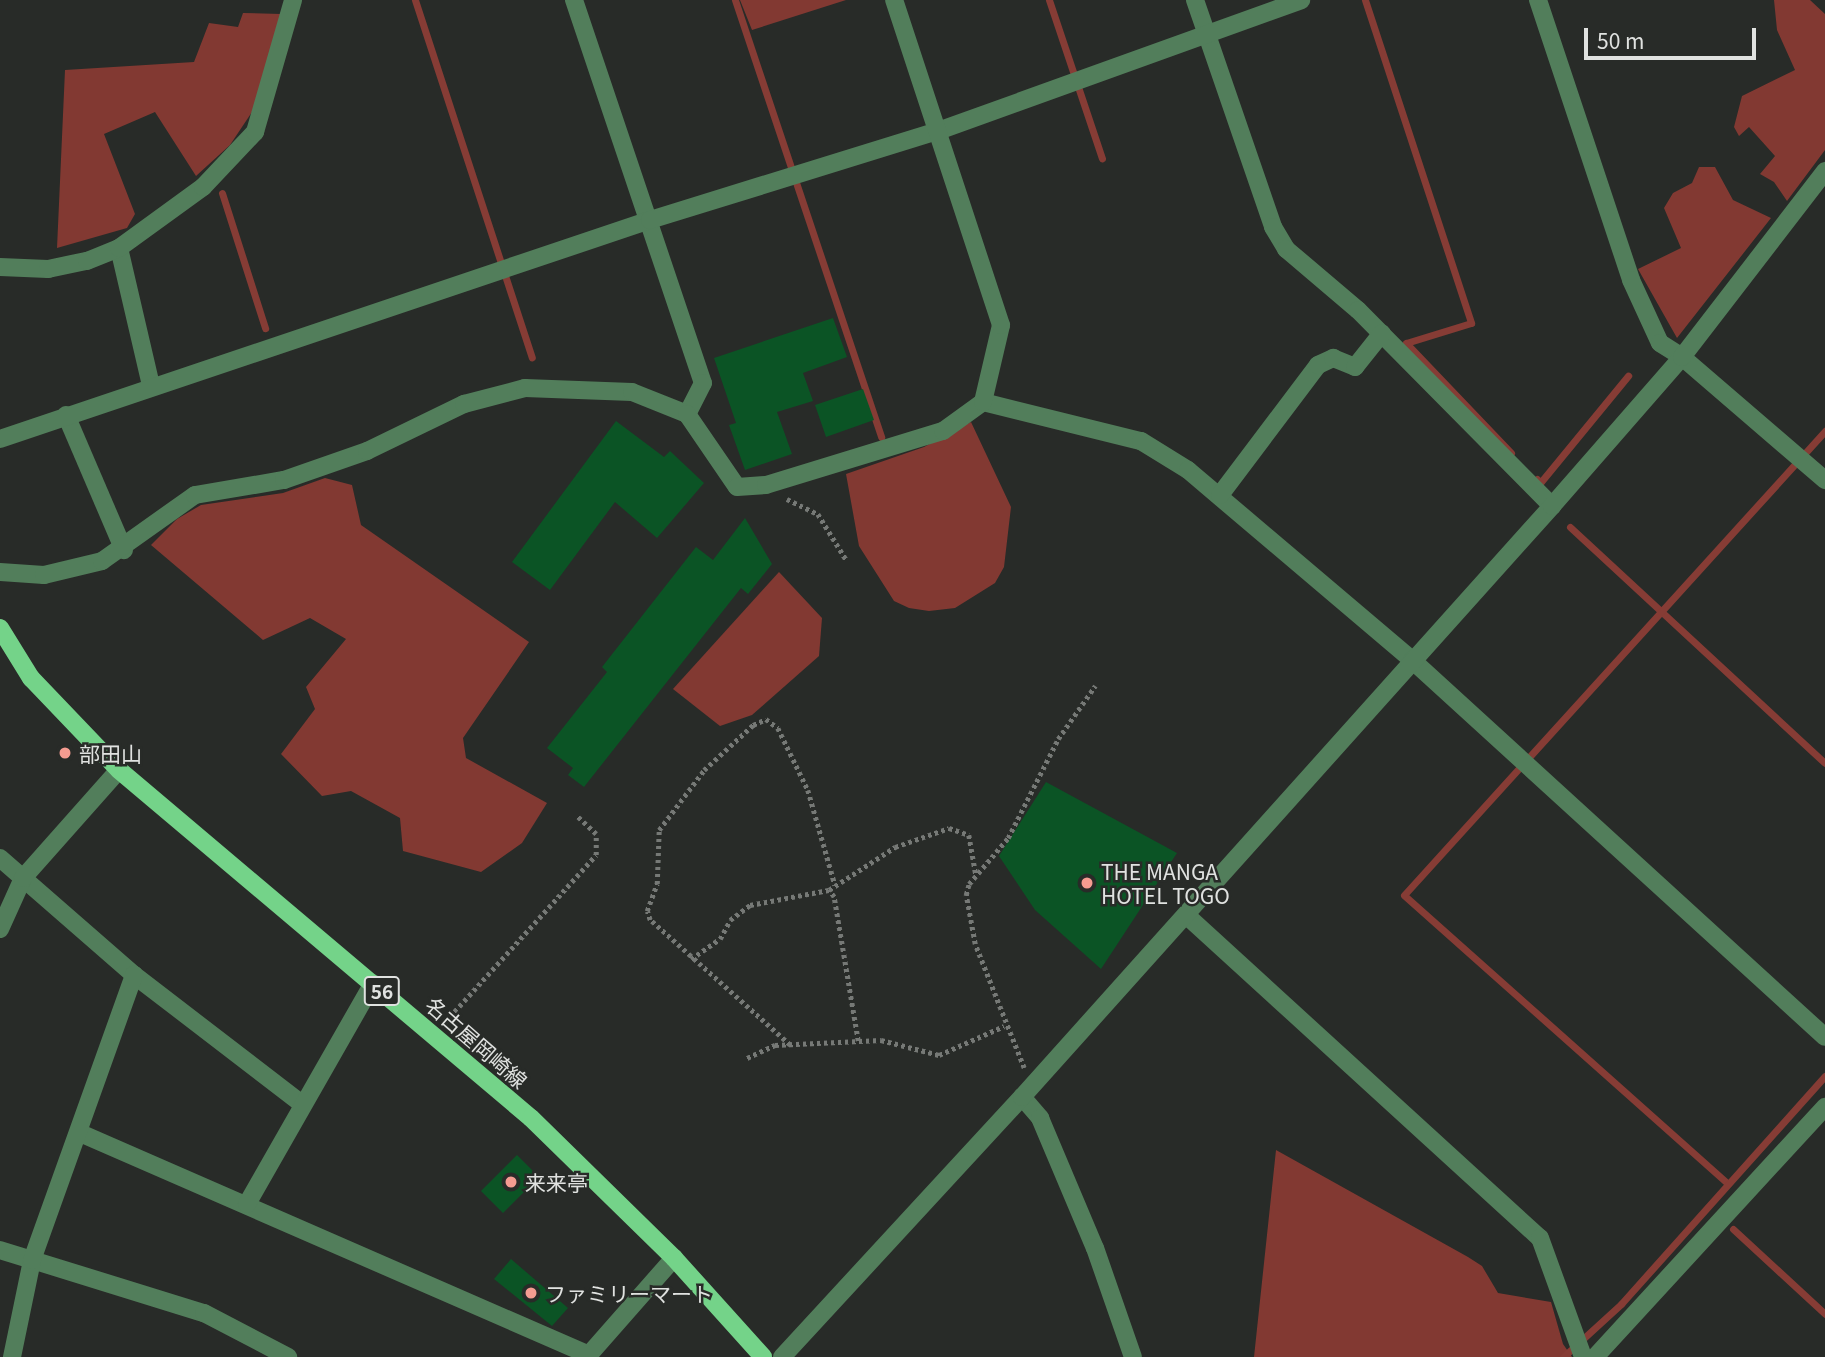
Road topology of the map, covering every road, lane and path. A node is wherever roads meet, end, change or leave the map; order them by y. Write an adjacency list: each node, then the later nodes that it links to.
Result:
1 (293, 0): 11 (street)
2 (574, 0): 10 (street)
3 (894, 0): 8 (street)
4 (1195, 0): 7 (street)
5 (1301, 0): 7 (street)
6 (1538, 0): 14 (street)
7 (1207, 33): 8 (street); 13 (street)
8 (938, 131): 10 (street); 16 (street)
9 (1825, 172): 14 (street)
10 (650, 220): 15 (street); 17 (street)
11 (118, 248): 12 (street); 15 (street)
12 (0, 267)
13 (1382, 333): 22 (street); 23 (street)
14 (1682, 357): 20 (street); 23 (street)
15 (150, 386): 18 (street)
16 (983, 402): 21 (street); 22 (street)
17 (687, 414): 21 (street); 24 (street)
18 (66, 415): 19 (street); 24 (street)
19 (0, 439)
20 (1825, 480)
21 (760, 485): 25 (path)
22 (1220, 495): 28 (street)
23 (1552, 506): 28 (street)
24 (124, 550): 26 (street)
25 (847, 561)
26 (0, 572)
27 (0, 628): 30 (main road, 名古屋岡崎線 / 56)
28 (1412, 660): 37 (street); 44 (street)
29 (1095, 686): 33 (path)
30 (120, 770): 34 (street); 41 (main road, 名古屋岡崎線 / 56)
31 (578, 817): 43 (path)
32 (0, 858): 34 (street)
33 (976, 875): 35 (path); 42 (path)
34 (23, 878): 38 (street); 40 (street)
35 (835, 885): 36 (path); 39 (path)
36 (829, 890): 39 (path); 45 (path)
37 (1186, 915): 48 (street); 63 (street)
38 (0, 929)
39 (691, 959): 46 (path)
40 (134, 975): 50 (street); 52 (street)
41 (373, 983): 43 (main road, 名古屋岡崎線 / 56); 50 (street)
42 (1004, 1026): 45 (path); 48 (path)
43 (433, 1034): 55 (main road, 名古屋岡崎線 / 56)
44 (1825, 1037)
45 (858, 1041): 46 (path)
46 (790, 1045): 47 (path)
47 (747, 1058)
48 (1036, 1082): 49 (street)
49 (1022, 1097): 61 (street); 62 (street)
50 (302, 1104): 53 (street)
51 (1825, 1107): 64 (street)
52 (80, 1133): 53 (street); 56 (street)
53 (247, 1204): 57 (street)
54 (0, 1250): 56 (street)
55 (674, 1258): 57 (street); 60 (main road, 名古屋岡崎線 / 56)
56 (32, 1260): 58 (street); 59 (street)
57 (588, 1356)
58 (12, 1357)
59 (288, 1357)
60 (763, 1357)
61 (782, 1357)
62 (1133, 1357)
63 (1583, 1357)
64 (1595, 1357)

